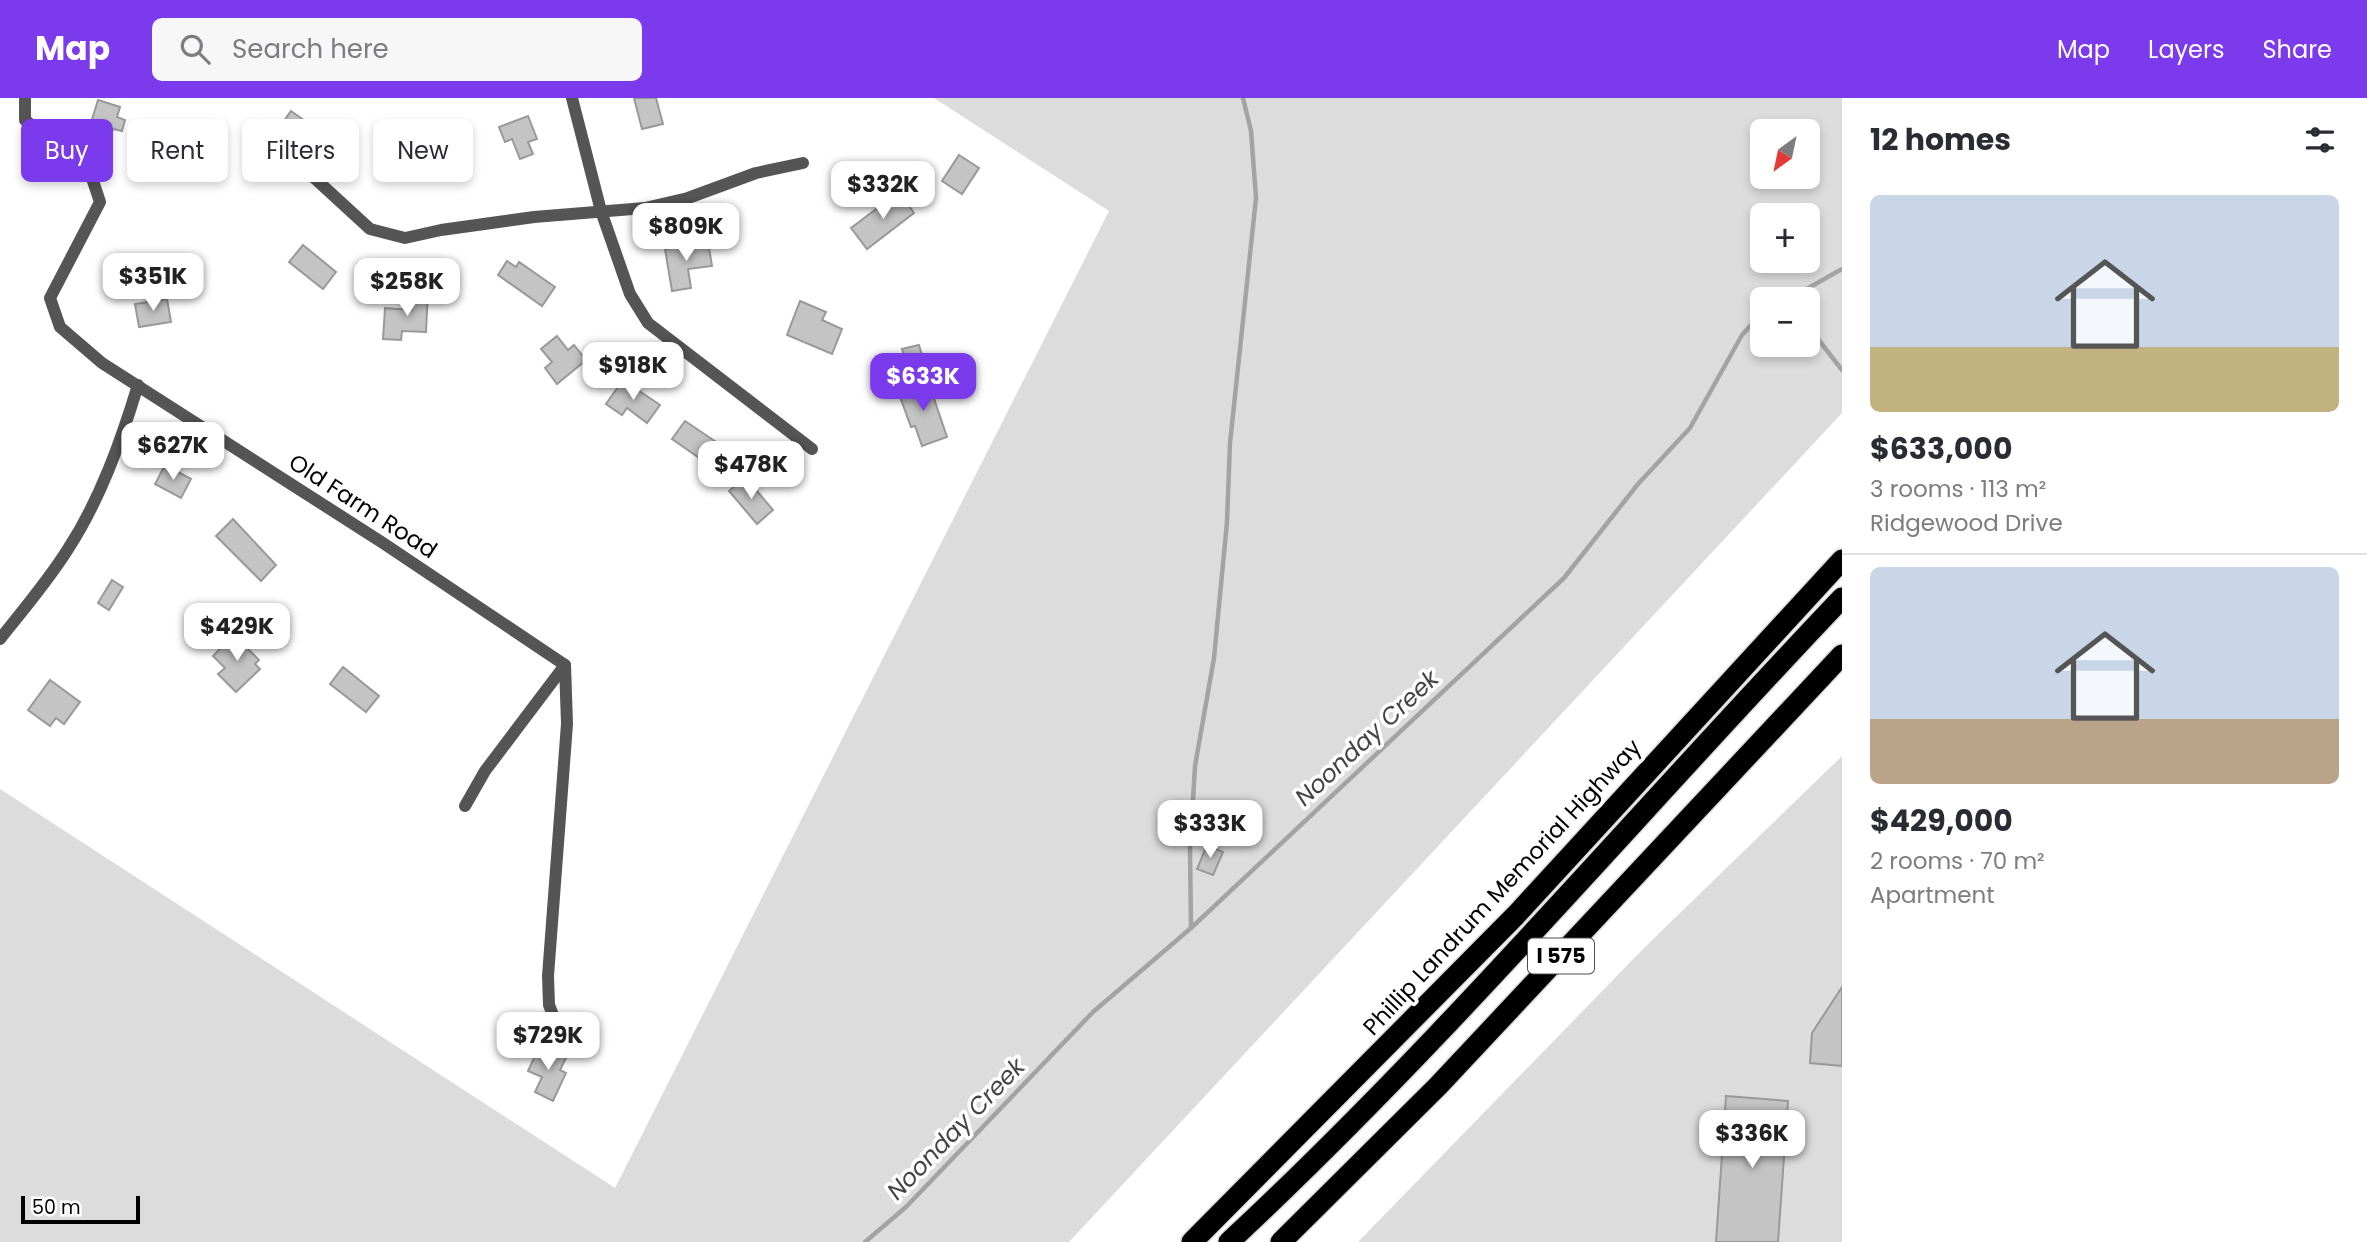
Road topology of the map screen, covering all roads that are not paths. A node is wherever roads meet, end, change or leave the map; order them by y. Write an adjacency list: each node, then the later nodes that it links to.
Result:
1 (25, 98): 6 (street, Old Farm Road)
2 (572, 98): 5 (street)
3 (803, 163): 5 (street)
4 (319, 182): 5 (street)
5 (601, 211): 7 (street)
6 (138, 386): 10 (street); 12 (street, Old Farm Road)
7 (812, 449)
8 (1842, 560): 15 (highway, Phillip Landrum Memorial Highway / I 575)
9 (1842, 598): 16 (highway)
10 (0, 639)
11 (1842, 655): 17 (highway, I 575)
12 (565, 665): 13 (street); 14 (street)
13 (465, 806)
14 (561, 1035)
15 (1192, 1242)
16 (1229, 1242)
17 (1281, 1242)

